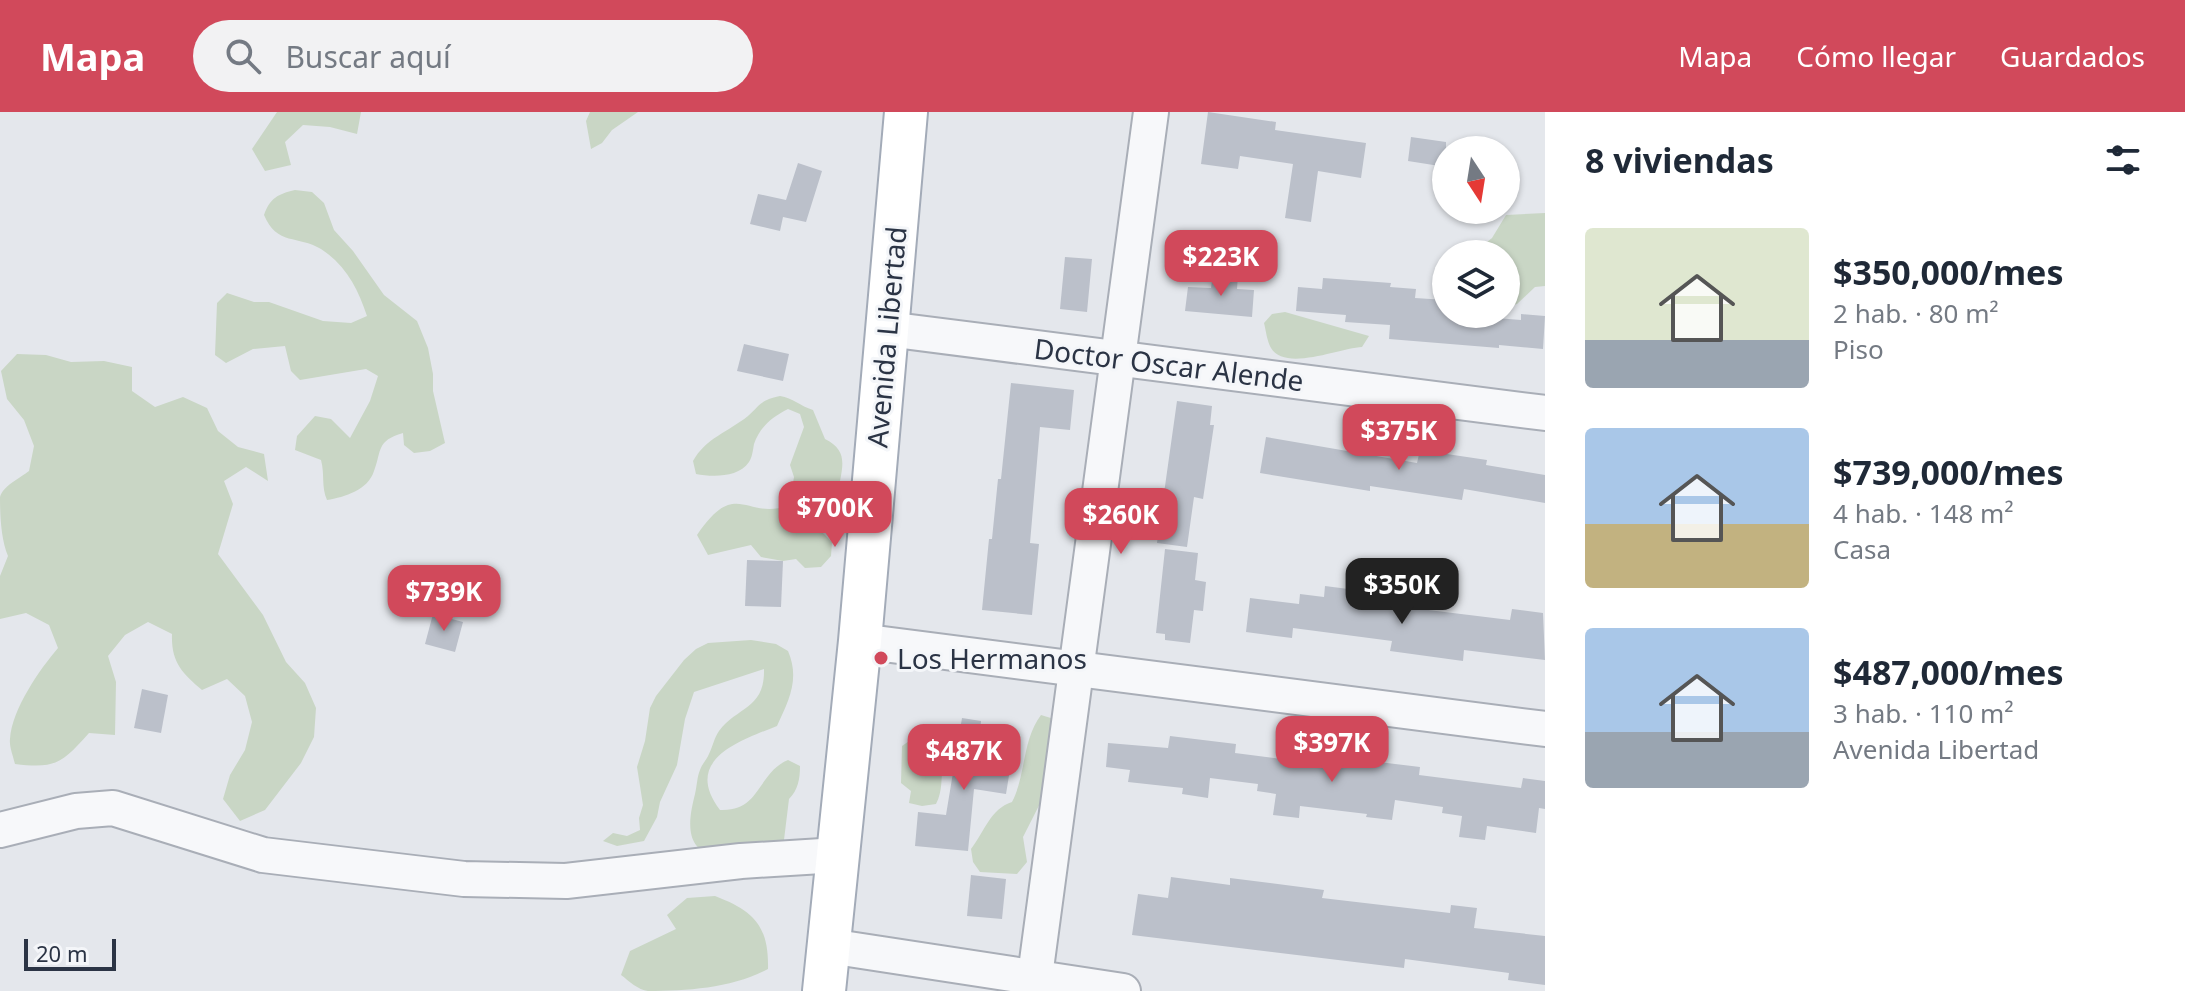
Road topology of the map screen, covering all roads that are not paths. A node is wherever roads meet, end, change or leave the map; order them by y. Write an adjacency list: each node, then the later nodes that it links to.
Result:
1 (906, 112): 3 (main road, Avenida Libertad)
2 (1151, 112): 4 (street)
3 (887, 329): 4 (street, Doctor Oscar Alende); 6 (main road, Avenida Libertad)
4 (1118, 357): 5 (street, Doctor Oscar Alende); 7 (street)
5 (1545, 413)
6 (860, 641): 7 (street); 10 (main road, Avenida Libertad)
7 (1076, 669): 8 (street); 12 (street)
8 (1545, 729)
9 (0, 830): 10 (street)
10 (838, 855): 11 (main road, Avenida Libertad)
11 (829, 946): 12 (street); 13 (main road, Avenida Libertad)
12 (1034, 984): 14 (street)
13 (824, 991)
14 (1123, 991)

